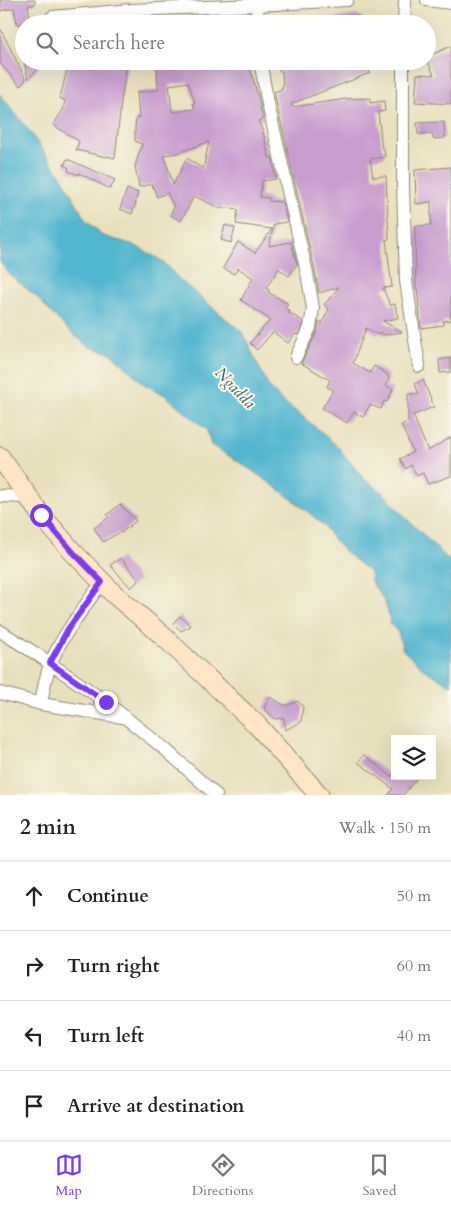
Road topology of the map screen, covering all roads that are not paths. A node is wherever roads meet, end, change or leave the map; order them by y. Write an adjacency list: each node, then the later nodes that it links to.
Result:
1 (347, 0): 5 (street)
2 (404, 0): 8 (street)
3 (427, 0): 4 (street)
4 (451, 2)
5 (259, 3): 6 (street)
6 (130, 5): 7 (street)
7 (65, 15)
8 (404, 15)
9 (262, 70): 11 (street)
10 (403, 70): 12 (street)
11 (296, 357)
12 (419, 366)
13 (0, 457): 15 (street)
14 (0, 496): 15 (street)
15 (28, 497): 16 (street)
16 (102, 582): 18 (street); 23 (street)
17 (0, 631): 18 (street)
18 (50, 663): 20 (street); 21 (street)
19 (0, 693): 20 (street)
20 (41, 704): 21 (street)
21 (124, 717): 22 (street)
22 (216, 795)
23 (319, 795)

